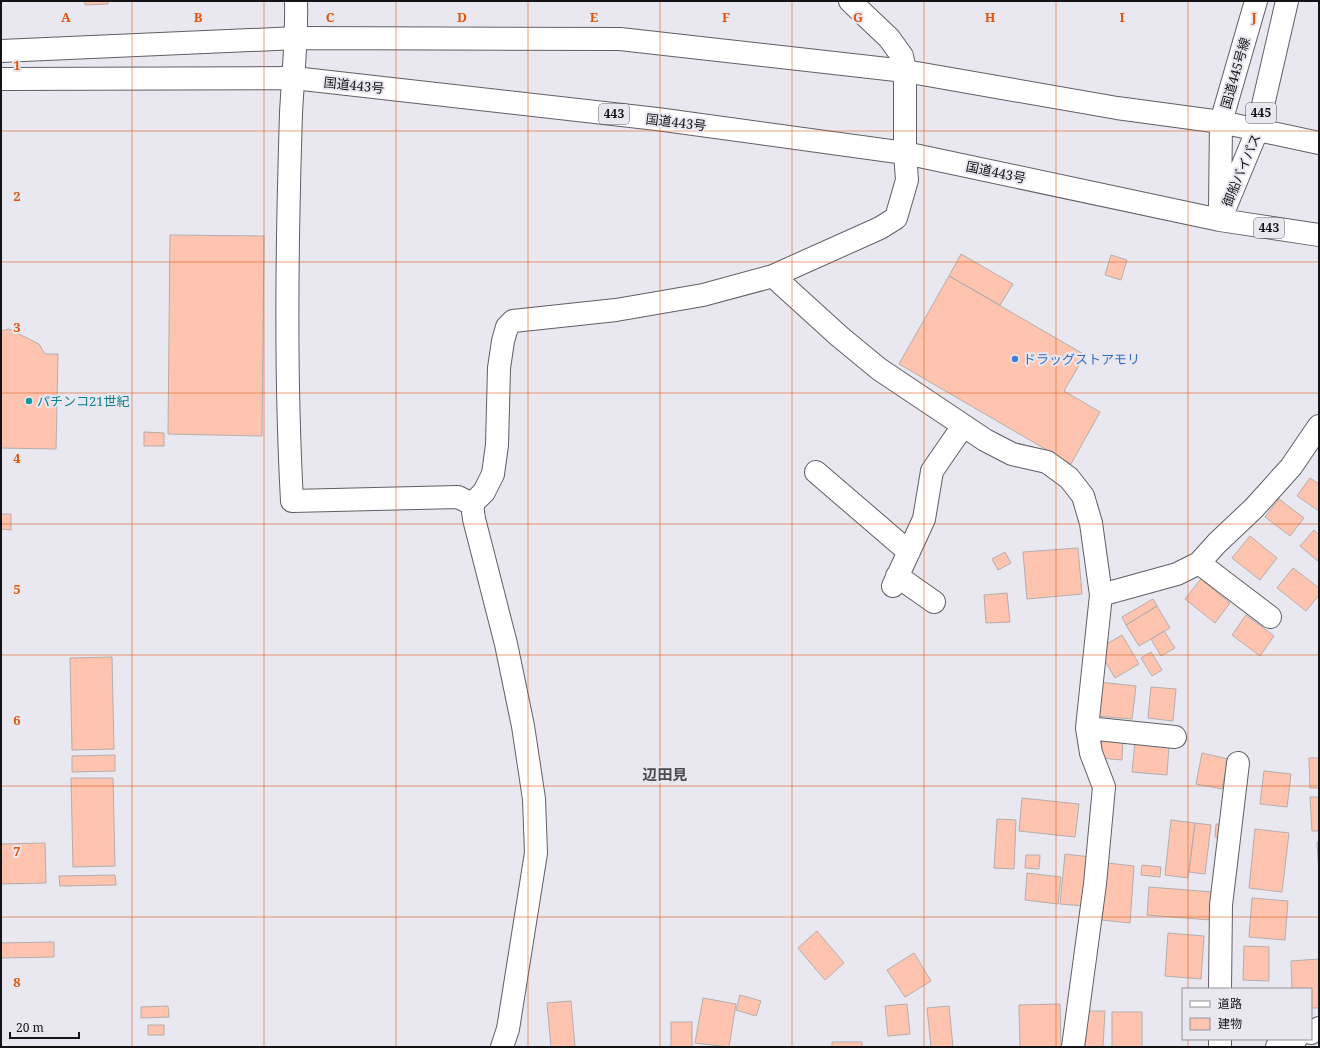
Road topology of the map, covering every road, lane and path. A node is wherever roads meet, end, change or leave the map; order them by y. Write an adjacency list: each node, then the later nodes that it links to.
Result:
1 (296, 1): 5 (main road)
2 (850, 1): 7 (main road)
3 (1256, 1): 10 (main road, 国道445号線 / 445)
4 (1287, 1): 11 (main road, 御船バイパス / 445)
5 (297, 38): 6 (main road); 7 (main road); 8 (main road)
6 (1, 51)
7 (905, 71): 10 (main road); 13 (main road)
8 (294, 78): 9 (main road, 国道443号 / 443); 13 (main road, 国道443号 / 443); 20 (main road)
9 (1, 79)
10 (1221, 122): 11 (main road); 14 (main road, 御船バイパス / 445)
11 (1258, 130): 12 (main road); 14 (main road, 御船バイパス / 445)
12 (1319, 143)
13 (905, 153): 14 (main road, 国道443号 / 443); 16 (main road)
14 (1220, 220): 15 (main road, 国道443号 / 443)
15 (1319, 235)
16 (773, 276): 17 (main road); 20 (main road)
17 (963, 426): 21 (main road); 23 (main road)
18 (1319, 426): 22 (main road)
19 (816, 472): 21 (main road)
20 (472, 504): 31 (main road)
21 (909, 552): 24 (main road)
22 (1199, 563): 23 (main road); 25 (main road)
23 (1101, 595): 26 (main road)
24 (934, 602)
25 (1270, 618)
26 (1087, 728): 27 (main road); 32 (main road)
27 (1175, 737)
28 (1238, 763): 29 (main road)
29 (1220, 988)
30 (1294, 1040): 33 (main road)
31 (502, 1047)
32 (1073, 1047)
33 (1277, 1047)

